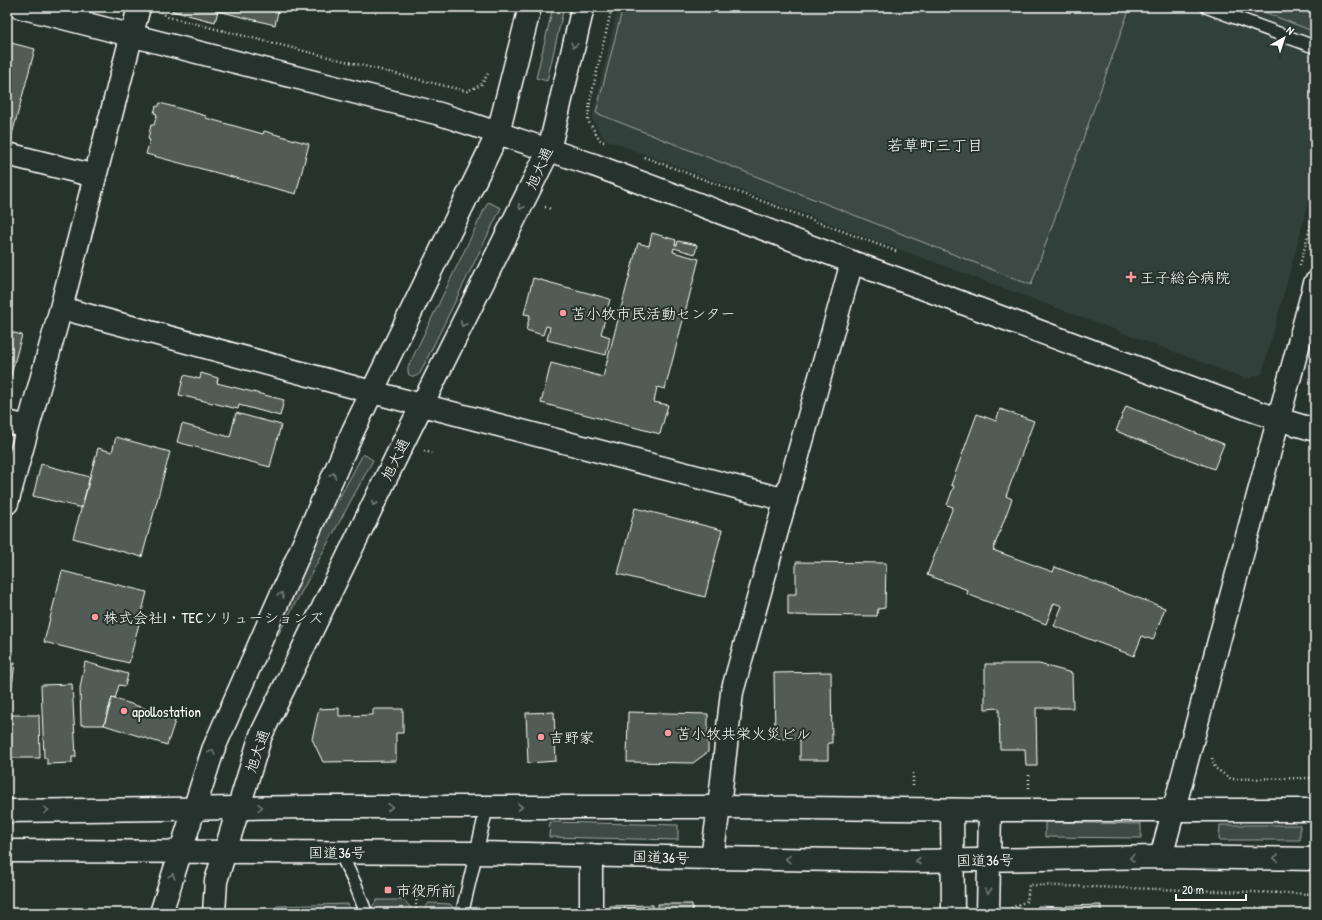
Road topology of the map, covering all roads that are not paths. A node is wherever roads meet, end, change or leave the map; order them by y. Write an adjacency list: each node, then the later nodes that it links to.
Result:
1 (20, 7): 6 (main road)
2 (140, 7): 6 (main road)
3 (530, 7): 8 (main road)
4 (583, 7): 9 (main road, 旭大通, one-way to 9)
5 (1207, 7): 7 (lane)
6 (132, 35): 8 (main road); 11 (main road)
7 (1315, 47)
8 (498, 133): 9 (main road); 15 (main road)
9 (549, 150): 12 (main road); 16 (main road, 旭大通, one-way to 16)
10 (7, 154): 11 (main road)
11 (95, 176): 14 (main road)
12 (852, 262): 17 (main road); 21 (main road)
13 (1307, 276): 17 (main road)
14 (61, 308): 15 (main road); 19 (main road)
15 (372, 392): 16 (main road); 25 (main road, one-way to 15)
16 (422, 404): 21 (main road); 26 (main road, 旭大通, one-way to 26)
17 (1278, 420): 20 (main road); 29 (main road)
18 (7, 422): 19 (main road)
19 (28, 428): 22 (main road)
20 (1315, 430)
21 (786, 500): 24 (main road)
22 (7, 503)
23 (487, 807): 24 (main road, one-way to 24); 26 (main road, one-way to 23); 36 (lane)
24 (719, 807): 27 (main road); 39 (main road)
25 (195, 808): 26 (main road); 31 (main road, one-way to 25); 33 (main road)
26 (238, 808): 34 (main road, 旭大通)
27 (952, 810): 28 (main road); 41 (main road)
28 (990, 810): 29 (main road); 42 (main road)
29 (1173, 810): 30 (main road); 38 (main road)
30 (1315, 810)
31 (7, 811)
32 (7, 851): 33 (main road, 国道36号)
33 (180, 852): 34 (main road, 国道36号); 43 (main road, one-way to 33)
34 (224, 852): 35 (main road, 国道36号); 44 (main road, 旭大通)
35 (340, 852): 36 (main road, 国道36号); 45 (lane)
36 (476, 853): 37 (main road, 国道36号); 46 (lane)
37 (591, 855): 39 (main road, 国道36号); 47 (main road)
38 (1161, 857): 40 (main road, 国道36号, one-way to 38); 42 (main road, 国道36号, one-way to 42)
39 (712, 858): 41 (main road, 国道36号, one-way to 39)
40 (1315, 859)
41 (952, 860): 42 (main road, 国道36号); 48 (main road)
42 (989, 860): 49 (main road, one-way to 49)
43 (161, 913)
44 (214, 913)
45 (366, 913)
46 (462, 913)
47 (591, 913)
48 (953, 913)
49 (988, 913)

